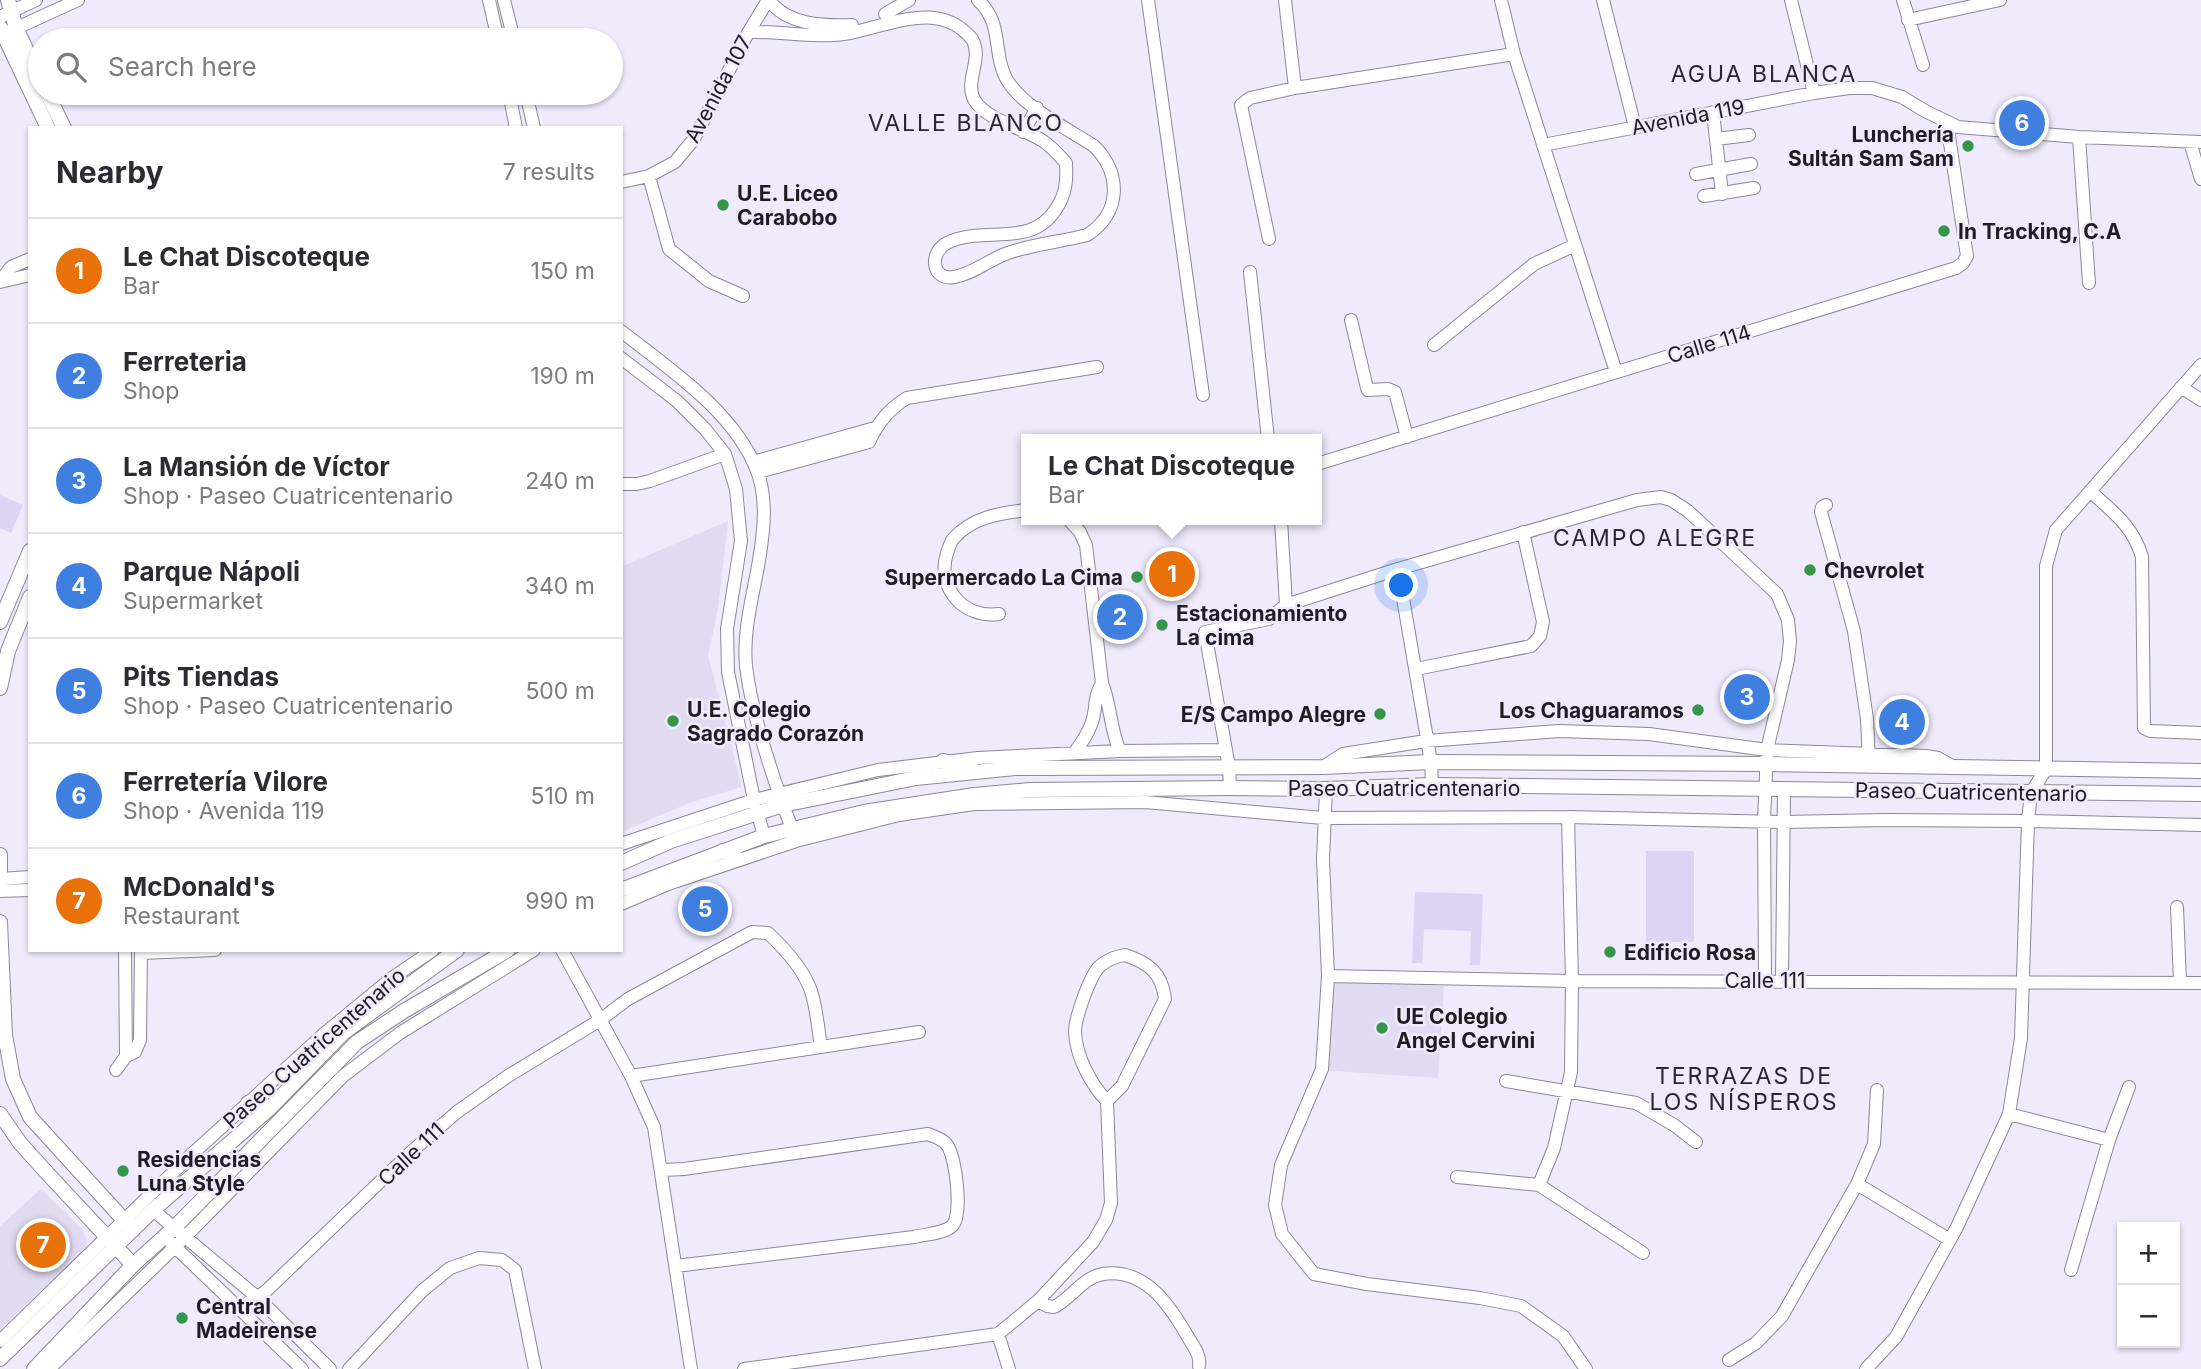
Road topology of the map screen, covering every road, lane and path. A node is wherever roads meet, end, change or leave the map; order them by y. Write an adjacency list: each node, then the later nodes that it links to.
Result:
1 (36, 0): 15 (street)
2 (78, 0): 20 (street)
3 (489, 0): 18 (street)
4 (504, 0): 19 (street)
5 (768, 0): 16 (street); 21 (street, Avenida 107)
6 (909, 0): 16 (street)
7 (978, 0): 33 (street)
8 (1148, 0): 72 (street)
9 (1285, 0): 27 (street)
10 (1501, 0): 23 (street)
11 (1603, 0): 40 (street)
12 (1791, 0): 28 (street)
13 (1903, 0): 17 (street)
14 (1998, 0): 17 (street)
15 (6, 9): 20 (street)
16 (795, 20): 22 (street)
17 (1908, 20): 25 (street)
18 (495, 28)
19 (511, 28)
20 (5, 31): 24 (street); 26 (street)
21 (748, 32): 22 (street); 50 (street, Avenida 107)
22 (791, 33): 41 (street)
23 (1514, 54): 27 (street); 46 (street)
24 (28, 63)
25 (1923, 65)
26 (28, 83)
27 (1295, 88): 56 (street)
28 (1814, 93): 34 (street, Avenida 119); 35 (street, Avenida 119)
29 (38, 105): 36 (street)
30 (53, 105): 37 (street)
31 (511, 105): 38 (street)
32 (529, 105): 39 (street)
33 (1037, 108): 41 (street); 41 (street)
34 (1713, 112): 40 (street, Avenida 119); 44 (street)
35 (1947, 123): 43 (street, Avenida 119); 70 (street, Calle 114)
36 (47, 126)
37 (63, 126)
38 (516, 126)
39 (534, 126)
40 (1634, 127): 46 (street, Avenida 119)
41 (1023, 132)
42 (1749, 135): 44 (street)
43 (2079, 137): 45 (street, Avenida 119); 62 (street)
44 (1716, 139): 48 (street)
45 (2195, 142): 51 (street)
46 (1544, 145): 57 (street)
47 (1751, 164): 48 (street)
48 (1719, 169): 49 (street); 54 (street)
49 (1696, 174)
50 (649, 176): 52 (street, Avenida 107); 63 (street)
51 (2201, 179)
52 (623, 182)
53 (1754, 188): 54 (street)
54 (1722, 194): 55 (street)
55 (1704, 196)
56 (1269, 239)
57 (1575, 245): 66 (street); 70 (street)
58 (28, 260): 61 (street)
59 (1250, 272): 74 (street)
60 (28, 275): 61 (street)
61 (0, 282)
62 (2089, 283)
63 (743, 296)
64 (1351, 320): 75 (street)
65 (623, 333): 78 (street)
66 (1434, 345)
67 (623, 360): 76 (street)
68 (2201, 365): 71 (street)
69 (1097, 367): 78 (street)
70 (1616, 372): 75 (street, Calle 114)
71 (2181, 387): 73 (street); 80 (street)
72 (1203, 395)
73 (2201, 400)
74 (1267, 434)
75 (1407, 437): 77 (street, Calle 114)
76 (725, 454): 79 (street); 119 (street)
77 (1322, 462)
78 (755, 467): 117 (street)
79 (623, 484)
80 (2090, 491): 95 (street); 106 (street)
81 (1826, 505): 101 (street)
82 (1021, 511): 90 (street)
83 (1074, 525): 93 (street)
84 (1281, 525): 89 (street)
85 (1523, 532): 87 (street); 92 (street); 100 (street)
86 (28, 556): 91 (street)
87 (1398, 569): 89 (street); 92 (street)
88 (28, 602): 94 (street)
89 (1286, 605): 97 (street)
90 (999, 614)
91 (0, 621)
92 (1416, 669): 96 (street)
93 (1102, 683): 98 (street); 99 (street)
94 (0, 688)
95 (2201, 733)
96 (1426, 741): 100 (street, Paseo Cuatricentenario); 103 (street); 105 (street, Paseo Cuatricentenario)
97 (1226, 750): 98 (street, Paseo Cuatricentenario); 104 (street)
98 (1120, 751): 99 (street, Paseo Cuatricentenario)
99 (1074, 753): 102 (street, Paseo Cuatricentenario)
100 (1767, 757): 101 (street, Paseo Cuatricentenario); 103 (street, Paseo Cuatricentenario); 112 (street)
101 (1869, 760): 106 (street, Paseo Cuatricentenario)
102 (943, 761): 107 (street); 117 (street, Paseo Cuatricentenario)
103 (1431, 762): 105 (street, Paseo Cuatricentenario); 109 (street)
104 (1229, 767): 105 (street, Paseo Cuatricentenario); 107 (street, Paseo Cuatricentenario); 110 (street)
105 (1323, 767)
106 (2046, 769): 108 (street, Paseo Cuatricentenario); 114 (street)
107 (980, 771): 117 (street, Paseo Cuatricentenario)
108 (2201, 771)
109 (1432, 785): 111 (street, Paseo Cuatricentenario); 112 (street, Paseo Cuatricentenario)
110 (1230, 788): 111 (street, Paseo Cuatricentenario); 116 (street, Paseo Cuatricentenario)
111 (1326, 789): 121 (street)
112 (1766, 790): 113 (street, Paseo Cuatricentenario); 122 (street)
113 (1784, 790): 114 (street, Paseo Cuatricentenario); 124 (street)
114 (2031, 793): 115 (street, Paseo Cuatricentenario); 123 (street)
115 (2201, 794)
116 (957, 797): 118 (street); 125 (street, Paseo Cuatricentenario)
117 (781, 799): 119 (street, Paseo Cuatricentenario); 127 (street)
118 (974, 804): 121 (street, Paseo Cuatricentenario); 125 (street, Paseo Cuatricentenario)
119 (755, 807): 128 (street); 129 (street, Paseo Cuatricentenario); 133 (street, Paseo Cuatricentenario)
120 (1568, 817): 121 (street, Paseo Cuatricentenario); 122 (street, Paseo Cuatricentenario); 153 (street)
121 (1324, 818): 150 (street)
122 (1764, 821): 124 (street, Paseo Cuatricentenario); 151 (street)
123 (2028, 821): 124 (street, Paseo Cuatricentenario); 126 (street, Paseo Cuatricentenario); 154 (street)
124 (1783, 822): 152 (street)
125 (829, 825): 127 (street, Paseo Cuatricentenario); 132 (street, Paseo Cuatricentenario)
126 (2201, 825)
127 (792, 830): 128 (street, Paseo Cuatricentenario)
128 (764, 836): 130 (street, Paseo Cuatricentenario)
129 (623, 843)
130 (723, 851): 132 (street); 137 (street, Paseo Cuatricentenario)
131 (0, 855): 135 (street)
132 (738, 859): 140 (street, Paseo Cuatricentenario)
133 (623, 862)
134 (28, 877): 135 (street)
135 (0, 879): 136 (street)
136 (0, 884)
137 (623, 889)
138 (28, 890): 139 (street)
139 (0, 891)
140 (623, 903)
141 (2177, 907): 155 (street)
142 (0, 922): 179 (street)
143 (125, 952): 160 (street)
144 (141, 952): 160 (street)
145 (430, 952): 168 (street, Paseo Cuatricentenario)
146 (454, 952): 169 (street, Paseo Cuatricentenario)
147 (506, 952): 180 (street, Paseo Cuatricentenario)
148 (531, 952): 180 (street, Paseo Cuatricentenario)
149 (563, 952): 157 (street)
150 (1328, 976): 153 (street, Calle 111); 206 (street)
151 (1765, 980): 152 (street, Calle 111); 153 (street, Calle 111)
152 (1782, 980): 154 (street, Calle 111)
153 (1572, 981): 166 (street)
154 (2023, 983): 155 (street, Calle 111); 171 (street)
155 (2180, 983): 156 (street, Calle 111)
156 (2201, 983)
157 (600, 1020): 159 (street, Calle 111); 162 (street); 188 (street, Calle 111)
158 (919, 1032): 159 (street)
159 (821, 1047): 162 (street)
160 (125, 1056): 161 (street)
161 (116, 1070)
162 (631, 1076): 174 (street)
163 (1506, 1081): 166 (street)
164 (2129, 1087): 172 (street)
165 (1877, 1090): 176 (street)
166 (1566, 1092): 173 (street); 177 (street)
167 (1107, 1101): 167 (street); 189 (street)
168 (248, 1103): 169 (street); 179 (street, Paseo Cuatricentenario)
169 (269, 1109): 178 (street, Paseo Cuatricentenario)
170 (0, 1114): 182 (street)
171 (2009, 1114): 172 (street); 181 (street)
172 (2109, 1140): 187 (street)
173 (1696, 1142)
174 (662, 1170): 186 (street); 186 (street)
175 (1457, 1177): 177 (street)
176 (1857, 1184): 181 (street); 193 (street)
177 (1539, 1185): 184 (street)
178 (153, 1210): 179 (street, Paseo Cuatricentenario); 180 (street)
179 (128, 1225): 182 (street, Paseo Cuatricentenario)
180 (181, 1231): 183 (street, Paseo Cuatricentenario); 188 (street)
181 (1950, 1240): 207 (street)
182 (111, 1242): 185 (street); 192 (street); 194 (street, Paseo Cuatricentenario)
183 (170, 1242): 185 (street, Paseo Cuatricentenario); 190 (street); 198 (street, Paseo Cuatricentenario)
184 (1643, 1253)
185 (133, 1265): 197 (street, Paseo Cuatricentenario)
186 (676, 1266): 203 (street)
187 (2071, 1270)
188 (258, 1298): 190 (street, Calle 111); 200 (street)
189 (1038, 1301): 191 (street); 195 (street)
190 (239, 1308): 199 (street)
191 (998, 1334): 204 (street); 205 (street)
192 (0, 1341)
193 (1729, 1360)
194 (0, 1361): 196 (street)
195 (1199, 1366)
196 (3, 1369)
197 (34, 1369)
198 (49, 1369)
199 (302, 1369)
200 (330, 1369)
201 (349, 1369): 202 (street)
202 (535, 1369)
203 (691, 1369)
204 (744, 1369)
205 (1010, 1369)
206 (1586, 1369)
207 (1866, 1369)

